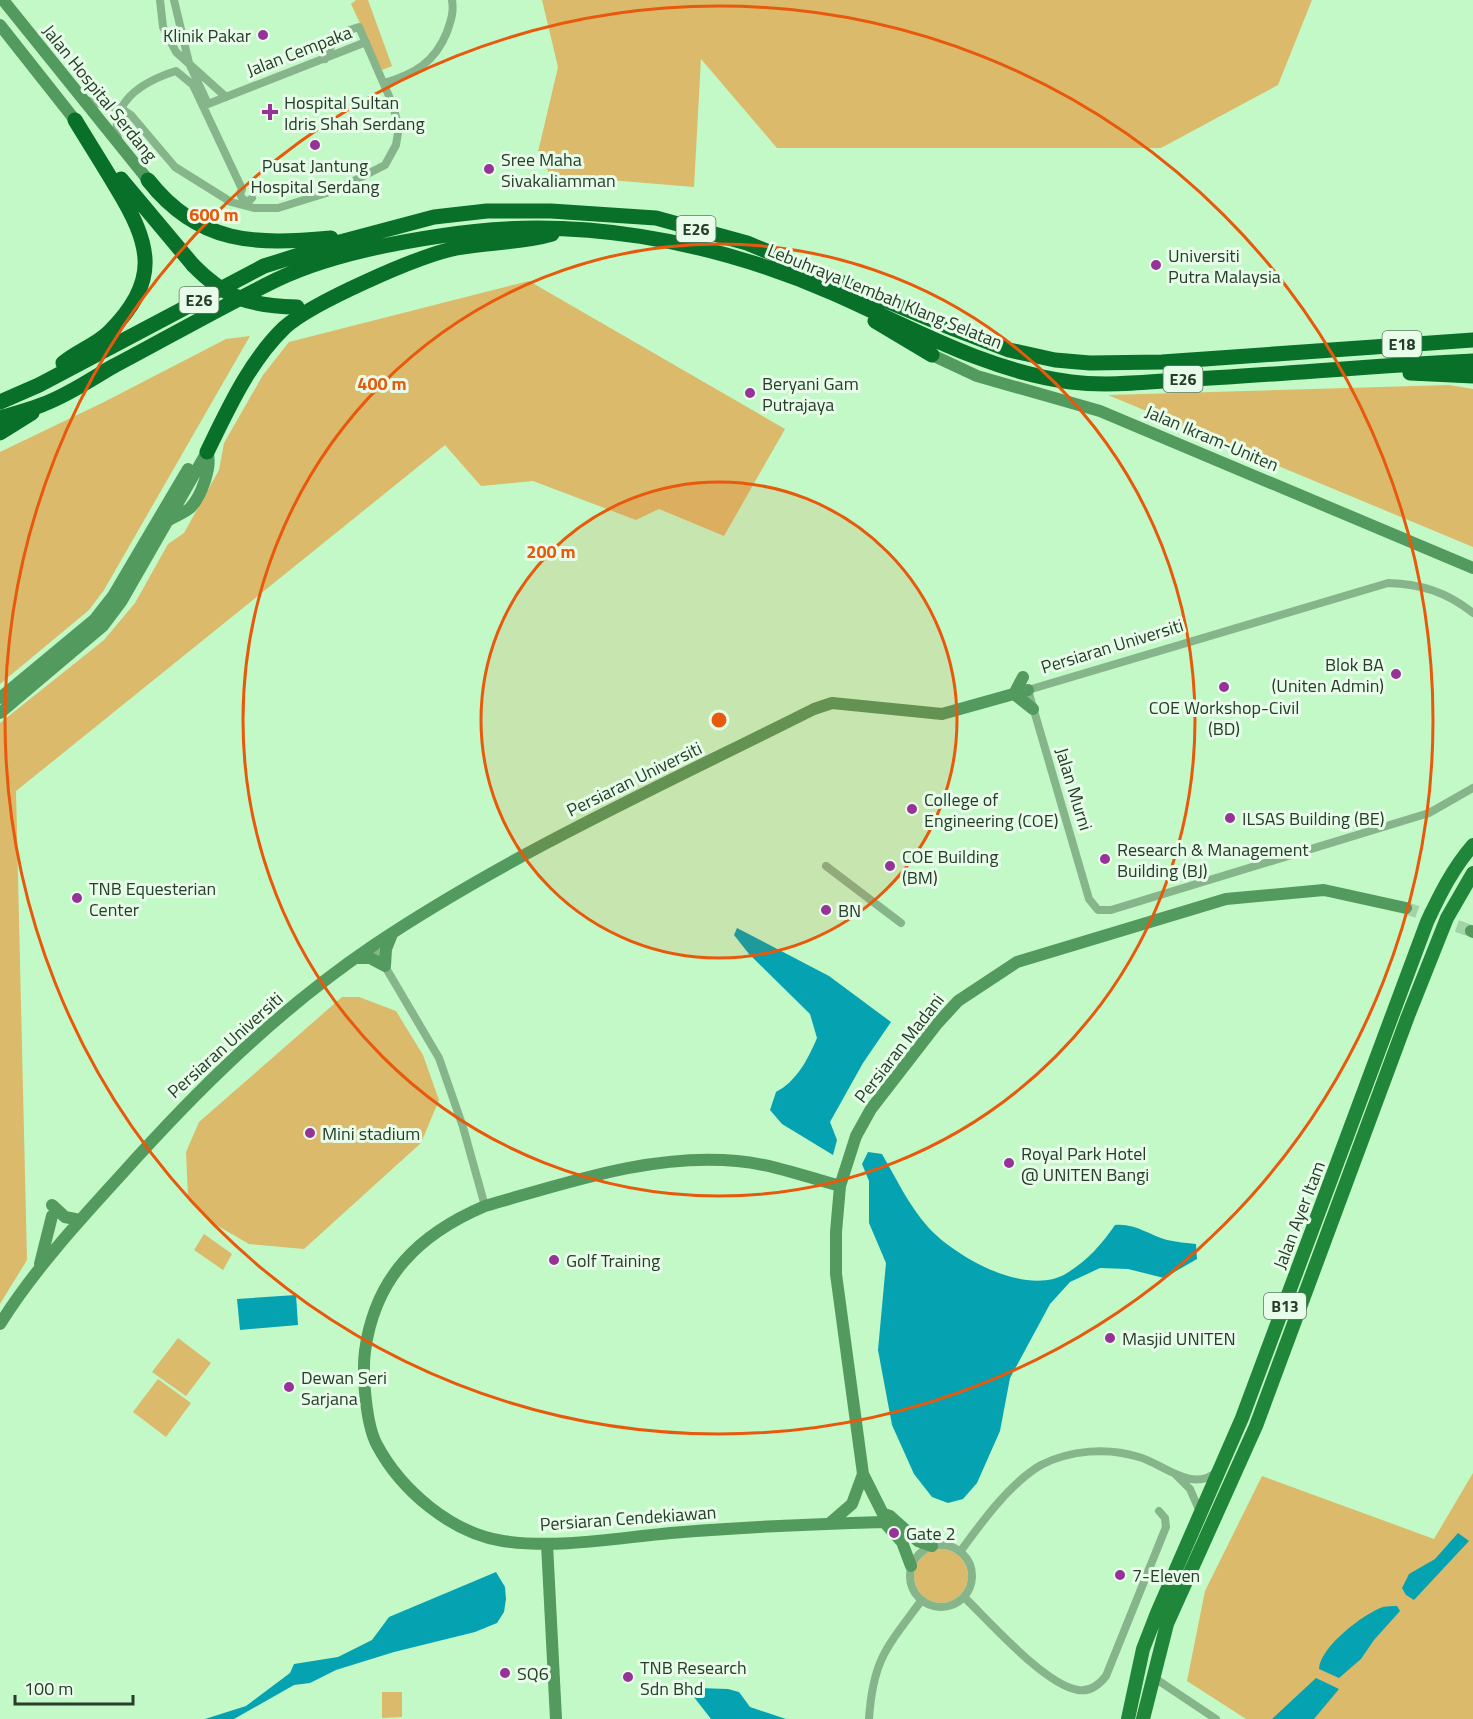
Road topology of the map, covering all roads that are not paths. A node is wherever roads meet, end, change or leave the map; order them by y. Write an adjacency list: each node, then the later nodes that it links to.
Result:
1 (3, 0): 11 (street, Jalan Hospital Serdang)
2 (160, 0): 8 (street)
3 (174, 0): 8 (street)
4 (452, 0): 9 (street)
5 (0, 25): 15 (street, Jalan Hospital Serdang)
6 (366, 42): 7 (street, Jalan Cempaka); 7 (street); 9 (street, Jalan Cempaka)
7 (325, 59): 10 (street, Jalan Cempaka)
8 (189, 63): 10 (street); 12 (street)
9 (384, 83): 20 (street, Jalan Cempaka)
10 (226, 97): 12 (street, Jalan Cempaka)
11 (81, 98): 13 (street); 17 (street, Jalan Hospital Serdang)
12 (208, 104): 19 (street)
13 (122, 109): 14 (street); 16 (street); 19 (street)
14 (136, 119): 16 (street); 20 (street)
15 (75, 120): 24 (highway, bridge); 32 (highway)
16 (117, 132): 17 (street)
17 (121, 149): 18 (street, Jalan Hospital Serdang)
18 (148, 180): 22 (highway)
19 (252, 198): 20 (street)
20 (257, 208)
21 (567, 230): 23 (highway, Lebuhraya Lembah Klang Selatan / E26); 24 (highway); 34 (highway, Lebuhraya Lembah Klang Selatan / E26)
22 (367, 234): 26 (highway, Lebuhraya Lembah Klang Selatan / E26); 32 (highway, Lebuhraya Lembah Klang Selatan / E26)
23 (834, 294): 27 (highway); 30 (highway, Lebuhraya Lembah Klang Selatan / E26)
24 (319, 306): 37 (highway)
25 (1473, 340): 26 (highway, E18)
26 (1290, 352)
27 (932, 355): 38 (street, Jalan Ikram-Uniten)
28 (1473, 361): 29 (highway, E18)
29 (1347, 370): 30 (highway, E18); 31 (highway)
30 (1293, 374)
31 (1473, 376)
32 (39, 385): 33 (highway, Lebuhraya Lembah Klang Selatan / E26)
33 (0, 402)
34 (45, 404): 35 (highway, Lebuhraya Lembah Klang Selatan / E26); 36 (highway)
35 (0, 418)
36 (0, 433)
37 (207, 452): 43 (street); 45 (street)
38 (1473, 568)
39 (1473, 614): 41 (street, Persiaran Universiti)
40 (1023, 677): 42 (street)
41 (1028, 690): 42 (street, Persiaran Universiti); 44 (street, Jalan Murni)
42 (1014, 694): 44 (street); 52 (street, Persiaran Universiti)
43 (0, 698)
44 (1033, 709): 46 (street, Jalan Murni)
45 (0, 712)
46 (1473, 788)
47 (1473, 845): 61 (main road, Jalan Ayer Itam / B13)
48 (825, 866): 51 (street)
49 (1473, 873): 77 (main road, Jalan Ayer Itam / B13)
50 (1406, 908): 56 (street, Persiaran Madani)
51 (901, 923)
52 (392, 934): 53 (street, Persiaran Universiti); 55 (street)
53 (373, 946): 54 (street, Persiaran Universiti); 55 (street)
54 (357, 958): 55 (street); 58 (street, Persiaran Universiti)
55 (385, 966): 57 (street)
56 (840, 1186): 57 (street, Persiaran Cendekiawan); 63 (street, Persiaran Madani)
57 (485, 1206): 69 (street, Persiaran Cendekiawan)
58 (81, 1220): 59 (street, Persiaran Universiti); 59 (street)
59 (36, 1273): 60 (street, Persiaran Universiti)
60 (0, 1324)
61 (1218, 1471): 62 (street); 65 (main road, Jalan Ayer Itam / B13)
62 (1174, 1473): 65 (street); 72 (street)
63 (863, 1474): 66 (street); 67 (street)
64 (1159, 1511): 75 (street)
65 (1200, 1512): 80 (main road, Jalan Ayer Itam / B13)
66 (886, 1517): 67 (street, Persiaran Cendekiawan); 71 (street); 74 (street)
67 (829, 1524): 68 (street, Persiaran Cendekiawan)
68 (576, 1541): 70 (street, Persiaran Cendekiawan); 73 (street)
69 (525, 1542): 70 (street, Persiaran Cendekiawan); 73 (street)
70 (547, 1544): 73 (street)
71 (932, 1546): 72 (street); 74 (street)
72 (960, 1552): 75 (street)
73 (548, 1566): 78 (street)
74 (911, 1566): 76 (street)
75 (964, 1597): 76 (street)
76 (921, 1600): 79 (street)
77 (1153, 1677): 81 (main road, Jalan Ayer Itam / B13); 82 (street)
78 (556, 1719)
79 (869, 1719)
80 (1128, 1719)
81 (1143, 1719)
82 (1216, 1719)

